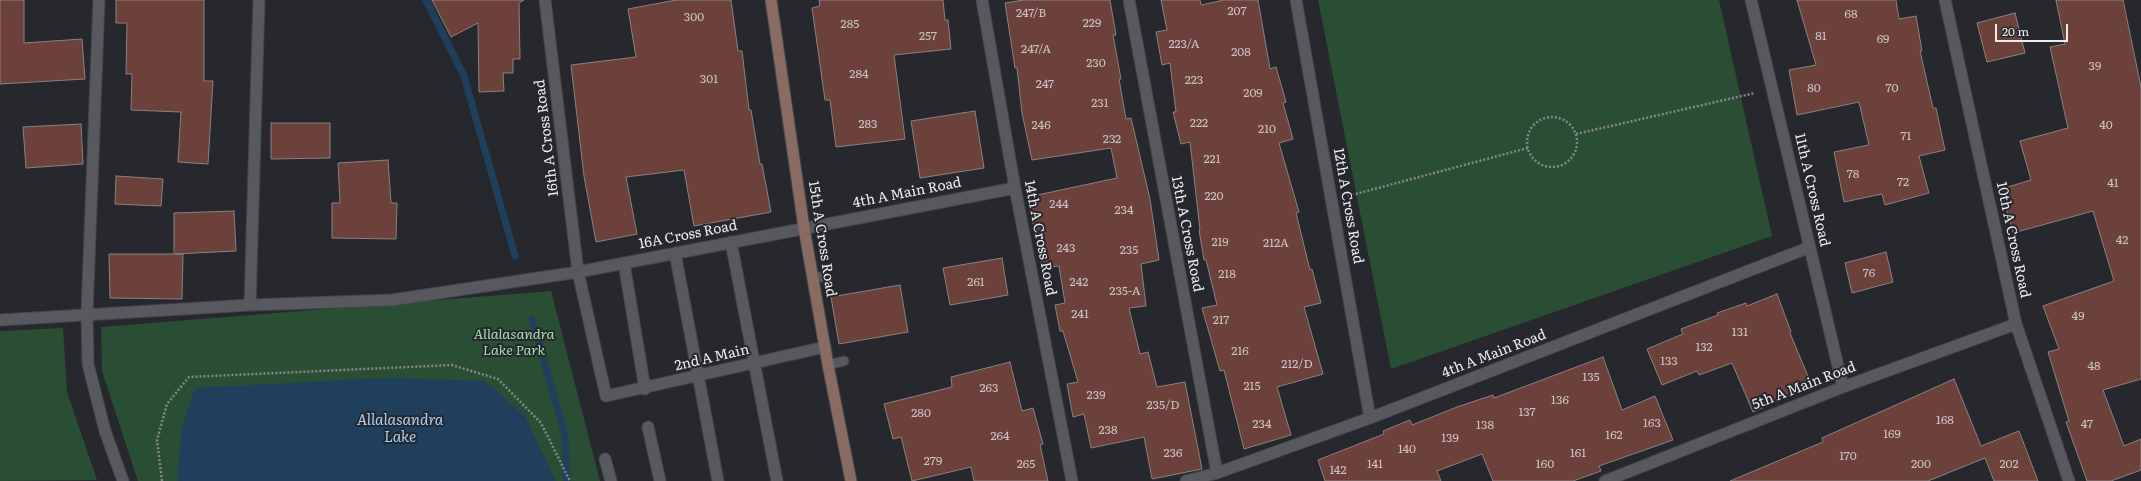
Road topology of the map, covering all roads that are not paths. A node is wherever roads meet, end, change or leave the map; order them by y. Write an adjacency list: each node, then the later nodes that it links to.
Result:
1 (99, 0): 20 (street)
2 (259, 0): 19 (street)
3 (545, 0): 16 (street, 16th A Cross Road)
4 (771, 0): 11 (main road, 15th A Cross Road)
5 (982, 0): 10 (street, 14th A Cross Road)
6 (1129, 0): 34 (street, 13th A Cross Road)
7 (1296, 0): 31 (street, 12th A Cross Road)
8 (1752, 0): 13 (street, 11th A Cross Road)
9 (1946, 0): 22 (street, 10th A Cross Road)
10 (1015, 188): 11 (street, 4th A Main Road); 41 (street, 14th A Cross Road)
11 (804, 228): 12 (street, 16A Cross Road); 18 (main road, 15th A Cross Road)
12 (731, 242): 14 (street, 16A Cross Road); 25 (street)
13 (1810, 247): 28 (street, 11th A Cross Road); 31 (street, 4th A Main Road)
14 (674, 253): 15 (street, 16A Cross Road); 27 (street)
15 (624, 263): 16 (street, 16A Cross Road); 29 (street)
16 (578, 272): 19 (street, 16A Cross Road); 30 (street, 16th A Cross Road)
17 (826, 276): 18 (lane)
18 (813, 278): 23 (main road, 15th A Cross Road)
19 (250, 305): 20 (street, 16A Cross Road)
20 (87, 313): 21 (street, 16A Cross Road); 35 (street)
21 (0, 320)
22 (2016, 324): 28 (street, 5th A Main Road); 44 (street, 10th A Cross Road)
23 (825, 347): 25 (street, 2nd A Main); 26 (main road, 15th A Cross Road)
24 (844, 361): 26 (lane)
25 (754, 363): 27 (street, 2nd A Main); 39 (street)
26 (828, 365): 40 (main road, 15th A Cross Road)
27 (698, 376): 29 (street, 2nd A Main); 38 (street)
28 (1843, 387): 43 (street, 5th A Main Road)
29 (645, 389): 30 (street, 2nd A Main)
30 (606, 396)
31 (1370, 418): 34 (street, 4th A Main Road)
32 (648, 427): 37 (street)
33 (605, 458): 36 (street)
34 (1217, 473): 42 (street, 4th A Main Road)
35 (123, 481)
36 (611, 481)
37 (660, 481)
38 (718, 481)
39 (777, 481)
40 (851, 481)
41 (1072, 481)
42 (1186, 481)
43 (1605, 481)
44 (2069, 481)

